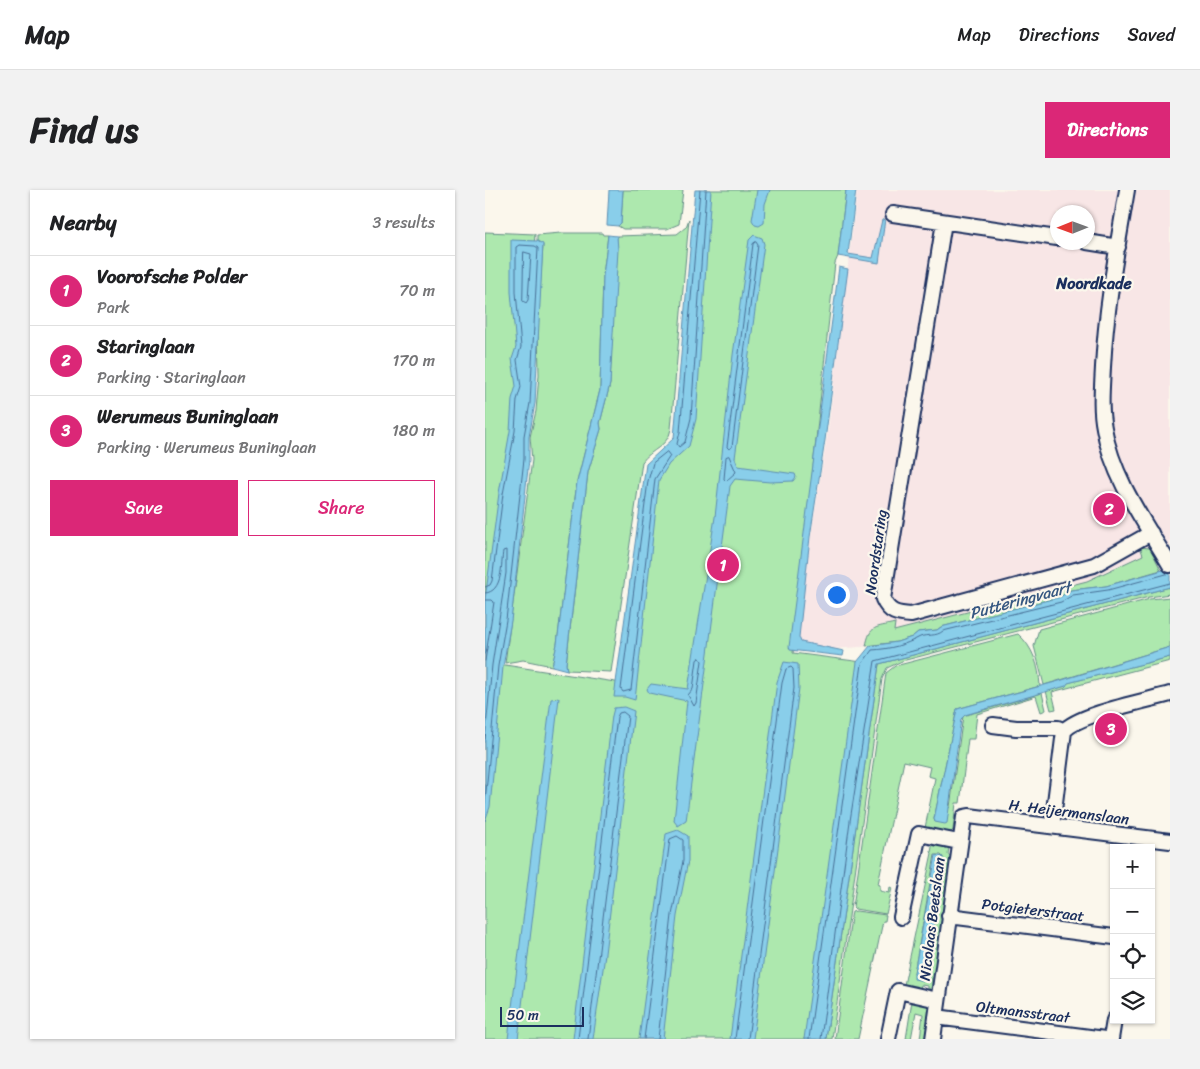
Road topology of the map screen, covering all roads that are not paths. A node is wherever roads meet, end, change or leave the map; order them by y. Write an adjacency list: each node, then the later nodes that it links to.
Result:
1 (1127, 190): 6 (street)
2 (893, 214): 3 (street)
3 (945, 222): 4 (street); 7 (street, Noordstaring)
4 (1050, 237)
5 (1095, 243): 6 (street)
6 (1118, 247): 7 (street)
7 (1151, 533): 8 (street)
8 (1169, 563)
9 (1170, 694): 11 (street)
10 (993, 725): 11 (street)
11 (1064, 731): 13 (street)
12 (964, 817): 13 (street, H. Heijermanslaan); 15 (street, Nicolaas Beetslaan)
13 (1052, 826): 16 (street, H. Heijermanslaan)
14 (1170, 841): 16 (street, H. Heijermanslaan)
15 (959, 842): 17 (street, Nicolaas Beetslaan); 18 (street, Nicolaas Beetslaan)
16 (1137, 842)
17 (949, 916): 19 (street, Potgieterstraat); 20 (street, Nicolaas Beetslaan)
18 (901, 917)
19 (1110, 936)
20 (938, 1000): 21 (street, Nicolaas Beetslaan); 23 (street, Nicolaas Beetslaan)
21 (936, 1017): 24 (street, Nicolaas Beetslaan); 25 (street, Oltmansstraat)
22 (1113, 1024): 26 (street)
23 (888, 1039)
24 (933, 1039)
25 (1105, 1039)
26 (1111, 1039)

